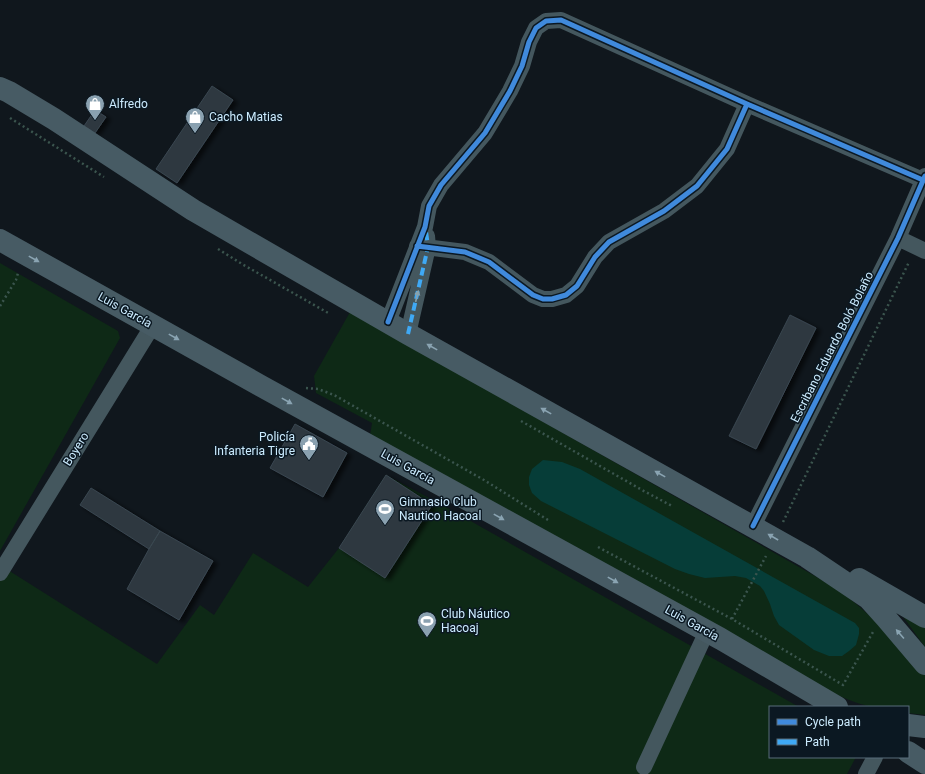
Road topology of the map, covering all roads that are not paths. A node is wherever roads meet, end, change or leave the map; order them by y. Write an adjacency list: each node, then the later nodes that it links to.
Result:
1 (0, 88): 8 (main road)
2 (747, 104): 3 (street); 6 (street); 6 (street)
3 (924, 178): 4 (street, Escribano Eduardo Boló Bolaño)
4 (898, 238): 7 (street); 11 (street, Escribano Eduardo Boló Bolaño)
5 (0, 240): 9 (main road, Luis García, one-way to 9)
6 (423, 246): 8 (street); 10 (street, one-way to 6)
7 (921, 249)
8 (388, 322): 10 (main road)
9 (153, 325): 13 (street, Boyero); 15 (main road, Luis García, one-way to 15)
10 (408, 334): 11 (main road, one-way to 10)
11 (753, 526): 12 (main road, one-way to 11)
12 (807, 557): 14 (main road); 16 (main road, one-way to 12)
13 (0, 573)
14 (925, 617)
15 (714, 635): 17 (main road, Luis García); 23 (street)
16 (925, 664)
17 (835, 706)
18 (909, 725): 19 (main road)
19 (925, 727)
20 (909, 753): 22 (main road)
21 (874, 758): 24 (street)
22 (925, 762)
23 (644, 767)
24 (866, 774)

